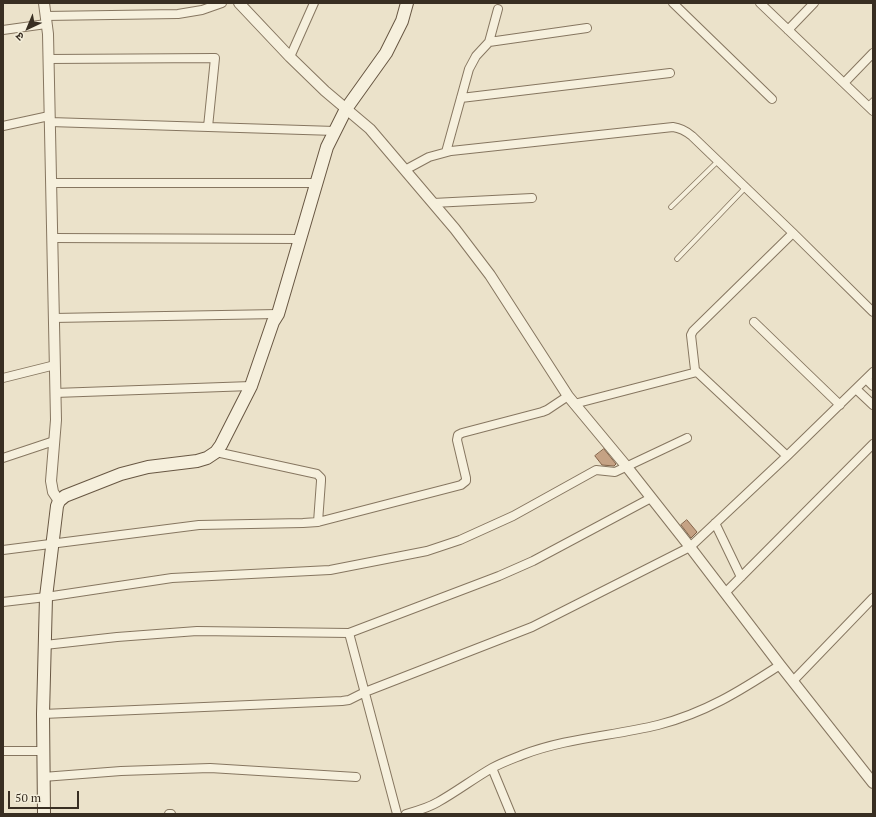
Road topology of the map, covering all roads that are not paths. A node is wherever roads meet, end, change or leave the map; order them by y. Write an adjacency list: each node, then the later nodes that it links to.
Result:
1 (44, 3): 10 (street)
2 (222, 3): 10 (street)
3 (239, 3): 16 (street)
4 (314, 3): 16 (street)
5 (407, 3): 23 (main road)
6 (673, 3): 21 (street)
7 (760, 3): 13 (street)
8 (814, 3): 13 (street)
9 (498, 9): 14 (street)
10 (46, 20): 12 (street); 17 (street)
11 (586, 28): 14 (street)
12 (3, 30)
13 (788, 30): 19 (street)
14 (489, 42): 20 (street)
15 (873, 53): 19 (street)
16 (290, 57): 23 (street)
17 (48, 59): 24 (street); 26 (street)
18 (670, 73): 20 (street)
19 (844, 83): 22 (street)
20 (461, 98): 28 (street)
21 (772, 99)
22 (871, 105)
23 (346, 109): 27 (main road); 30 (street)
24 (50, 119): 25 (street); 26 (street); 31 (street)
25 (3, 126)
26 (208, 127): 27 (street)
27 (335, 131): 32 (main road)
28 (446, 152): 29 (street); 30 (street)
29 (718, 161): 33 (street); 36 (lane)
30 (405, 170): 35 (street)
31 (51, 183): 32 (street); 38 (street)
32 (316, 183): 39 (main road)
33 (746, 187): 37 (street); 40 (lane)
34 (532, 198): 35 (street)
35 (433, 203): 54 (street)
36 (671, 207)
37 (793, 233): 41 (street); 46 (street)
38 (52, 238): 39 (street); 43 (street)
39 (300, 239): 42 (main road)
40 (677, 259)
41 (873, 312)
42 (278, 314): 43 (street); 50 (main road)
43 (54, 318): 45 (street)
44 (754, 322): 55 (street)
45 (54, 366): 48 (street); 53 (street)
46 (697, 372): 54 (street); 61 (street)
47 (873, 372): 49 (street)
48 (3, 378)
49 (866, 379): 51 (street); 52 (street)
50 (251, 386): 53 (street); 60 (main road)
51 (873, 386)
52 (856, 389): 55 (street); 56 (street)
53 (55, 393): 58 (street)
54 (571, 400): 63 (street); 66 (street)
55 (840, 405): 61 (street)
56 (873, 405)
57 (687, 438): 63 (street)
58 (54, 441): 62 (street); 65 (street)
59 (873, 444): 71 (street)
60 (216, 452): 65 (main road); 66 (street)
61 (787, 456): 67 (street)
62 (3, 458)
63 (627, 467): 64 (street); 73 (street)
64 (651, 498): 69 (street); 76 (street)
65 (59, 501): 68 (main road)
66 (318, 522): 68 (street)
67 (715, 523): 69 (street); 71 (street)
68 (53, 544): 70 (street); 73 (main road)
69 (690, 547): 72 (street); 80 (street)
70 (3, 550)
71 (741, 577): 72 (street)
72 (725, 593): 78 (street)
73 (46, 597): 75 (street); 77 (main road)
74 (873, 598): 79 (street)
75 (3, 602)
76 (349, 633): 77 (street); 80 (street)
77 (45, 645): 81 (main road)
78 (780, 665): 79 (street); 84 (street)
79 (793, 681): 87 (street)
80 (365, 692): 81 (street); 90 (street)
81 (43, 714): 83 (main road)
82 (3, 751): 83 (street)
83 (43, 751): 85 (main road)
84 (492, 768): 88 (street); 92 (street)
85 (44, 777): 86 (street); 89 (main road)
86 (356, 777)
87 (873, 783)
88 (429, 811): 91 (street)
89 (44, 814)
90 (397, 814)
91 (406, 814)
92 (511, 814)

